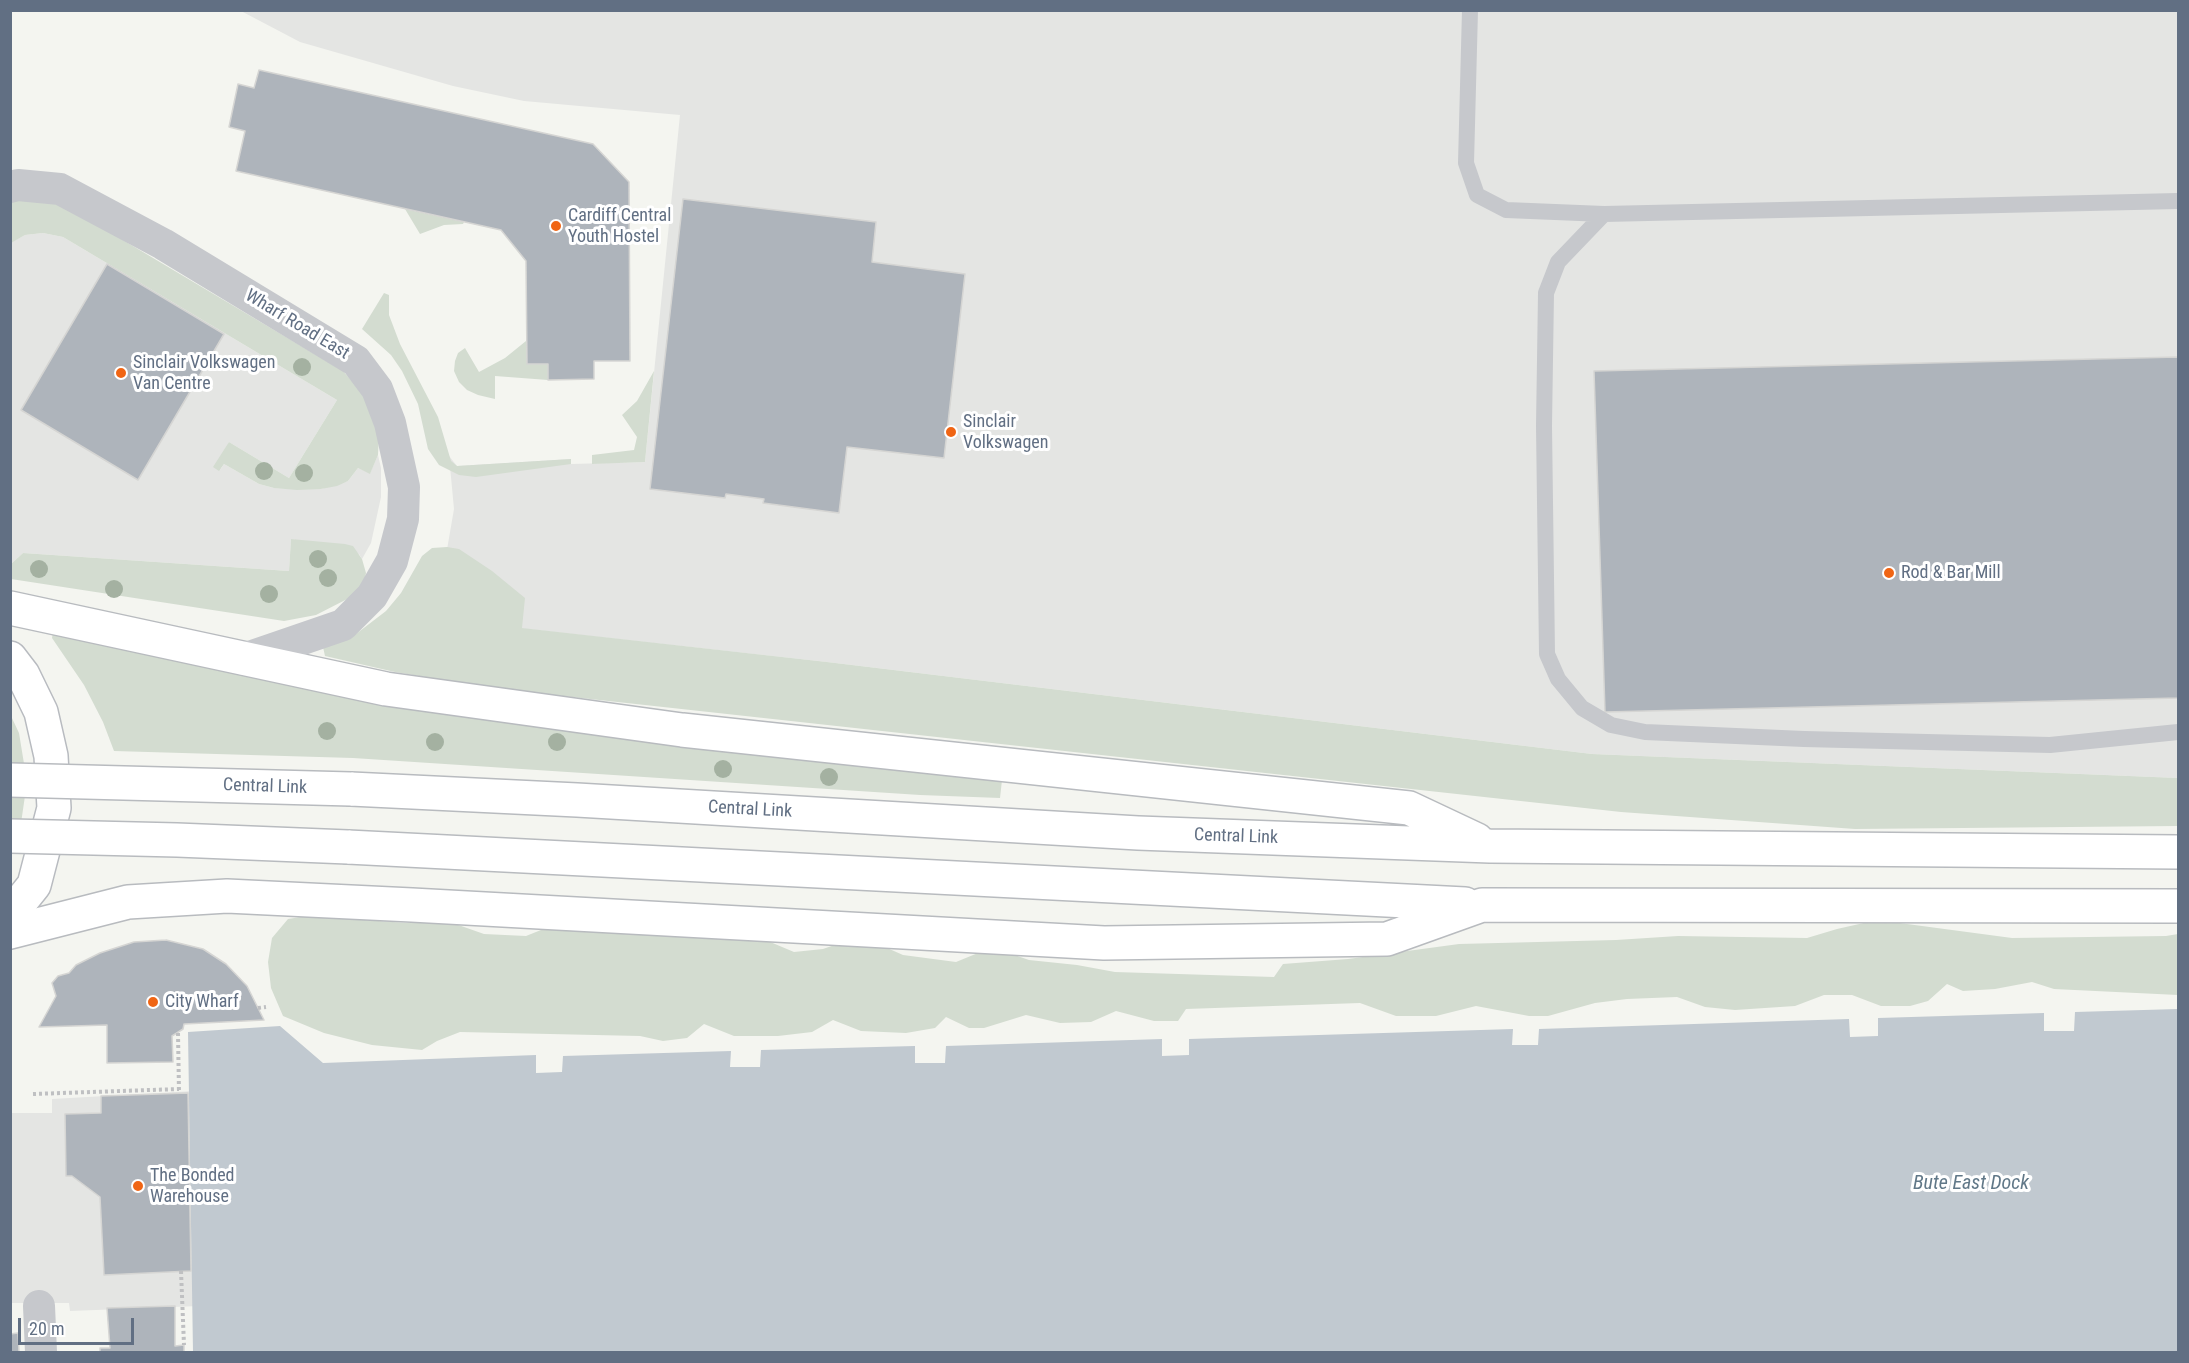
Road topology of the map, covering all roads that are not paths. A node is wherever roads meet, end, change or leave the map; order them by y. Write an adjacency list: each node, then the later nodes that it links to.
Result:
1 (1470, 10): 4 (lane)
2 (10, 187): 7 (street, Wharf Road East)
3 (2178, 201): 4 (lane)
4 (1604, 214): 8 (lane)
5 (10, 608): 7 (main road)
6 (10, 658): 15 (main road)
7 (244, 658): 11 (main road)
8 (2178, 732)
9 (10, 780): 11 (main road, Central Link, bridge)
10 (10, 836): 13 (main road, bridge)
11 (1490, 846): 12 (main road, Central Link)
12 (2178, 852)
13 (1482, 905): 14 (main road); 16 (main road)
14 (2178, 906)
15 (10, 915)
16 (10, 932)
17 (39, 1306): 18 (street)
18 (41, 1353)

